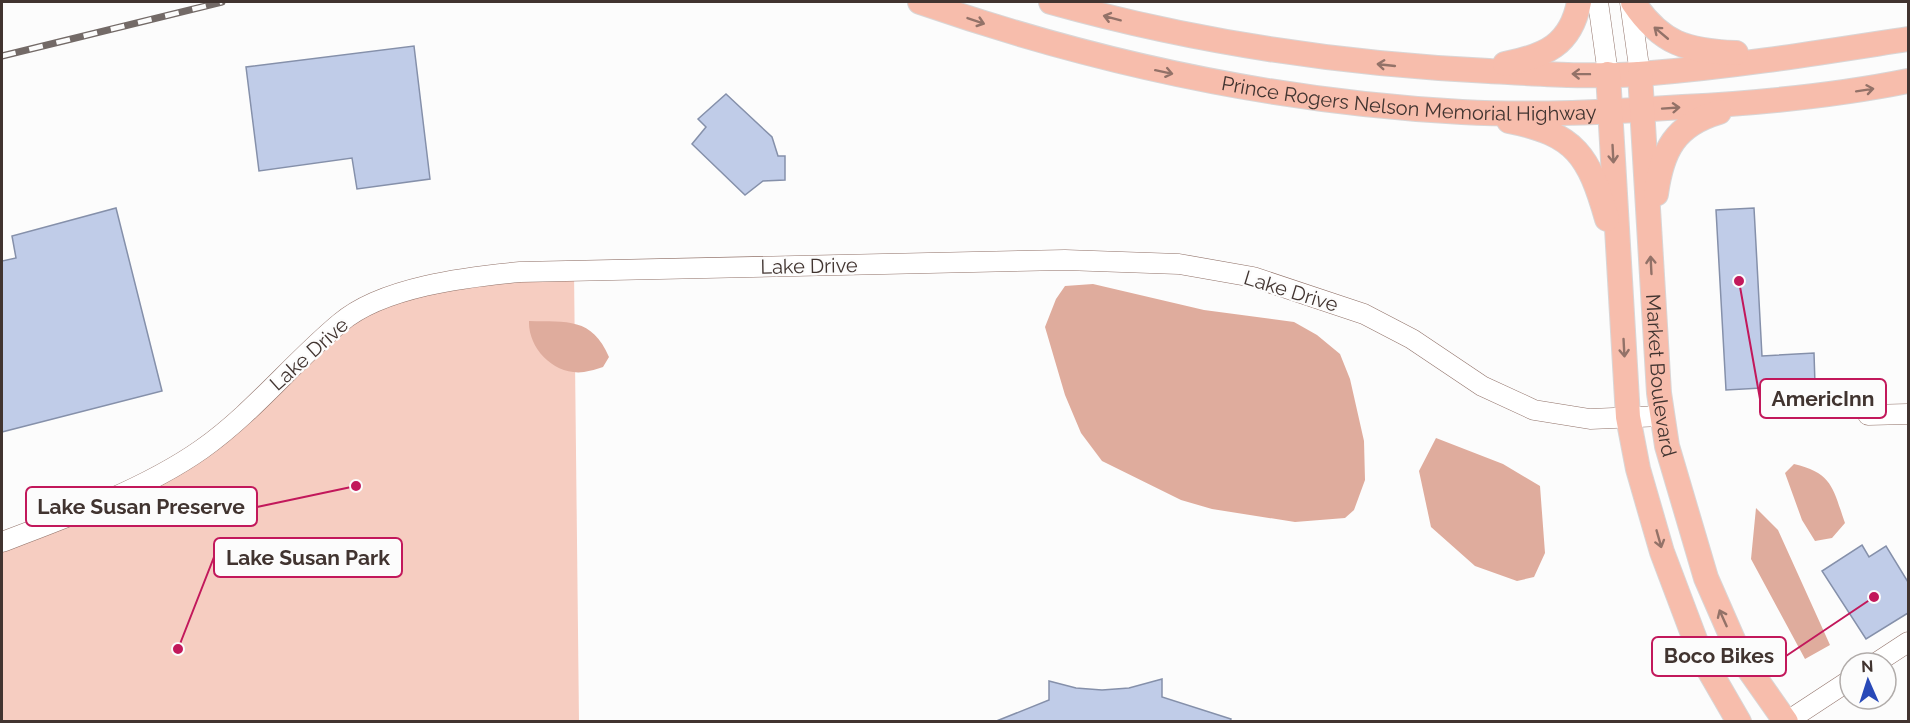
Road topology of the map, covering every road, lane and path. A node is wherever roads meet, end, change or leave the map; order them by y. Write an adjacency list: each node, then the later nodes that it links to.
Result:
1 (921, 2): 15 (main road, Prince Rogers Nelson Memorial Highway, one-way to 15)
2 (1051, 2): 8 (main road, Prince Rogers Nelson Memorial Highway, one-way to 2)
3 (1579, 2): 8 (main road)
4 (1598, 2): 9 (street, Market Boulevard)
5 (1631, 2): 7 (main road, one-way to 5); 10 (street, Market Boulevard)
6 (1908, 39): 7 (main road, Prince Rogers Nelson Memorial Highway)
7 (1820, 53): 10 (main road, Prince Rogers Nelson Memorial Highway)
8 (1457, 70): 9 (main road, Prince Rogers Nelson Memorial Highway, one-way to 8)
9 (1608, 74): 10 (main road, Prince Rogers Nelson Memorial Highway); 14 (main road, Market Boulevard)
10 (1640, 74): 13 (main road, Market Boulevard)
11 (1908, 81): 12 (main road, Prince Rogers Nelson Memorial Highway, one-way to 11)
12 (1770, 101): 13 (main road, Prince Rogers Nelson Memorial Highway, one-way to 12); 16 (main road)
13 (1642, 110): 14 (main road, Prince Rogers Nelson Memorial Highway); 16 (main road, Market Boulevard)
14 (1611, 111): 15 (main road, Prince Rogers Nelson Memorial Highway); 17 (main road, Market Boulevard, one-way to 17)
15 (1462, 112): 17 (main road)
16 (1650, 235): 19 (main road, Market Boulevard, one-way to 16)
17 (1619, 261): 21 (main road, Market Boulevard, one-way to 21)
18 (1908, 414): 20 (street)
19 (1662, 416): 21 (street, Lake Drive); 27 (main road, Market Boulevard, one-way to 19)
20 (1868, 416)
21 (1628, 417): 22 (street, Lake Drive); 26 (main road, Market Boulevard, one-way to 26)
22 (2, 543)
23 (1908, 642): 24 (street)
24 (1894, 651)
25 (1838, 688): 27 (street)
26 (1739, 722)
27 (1786, 722)

